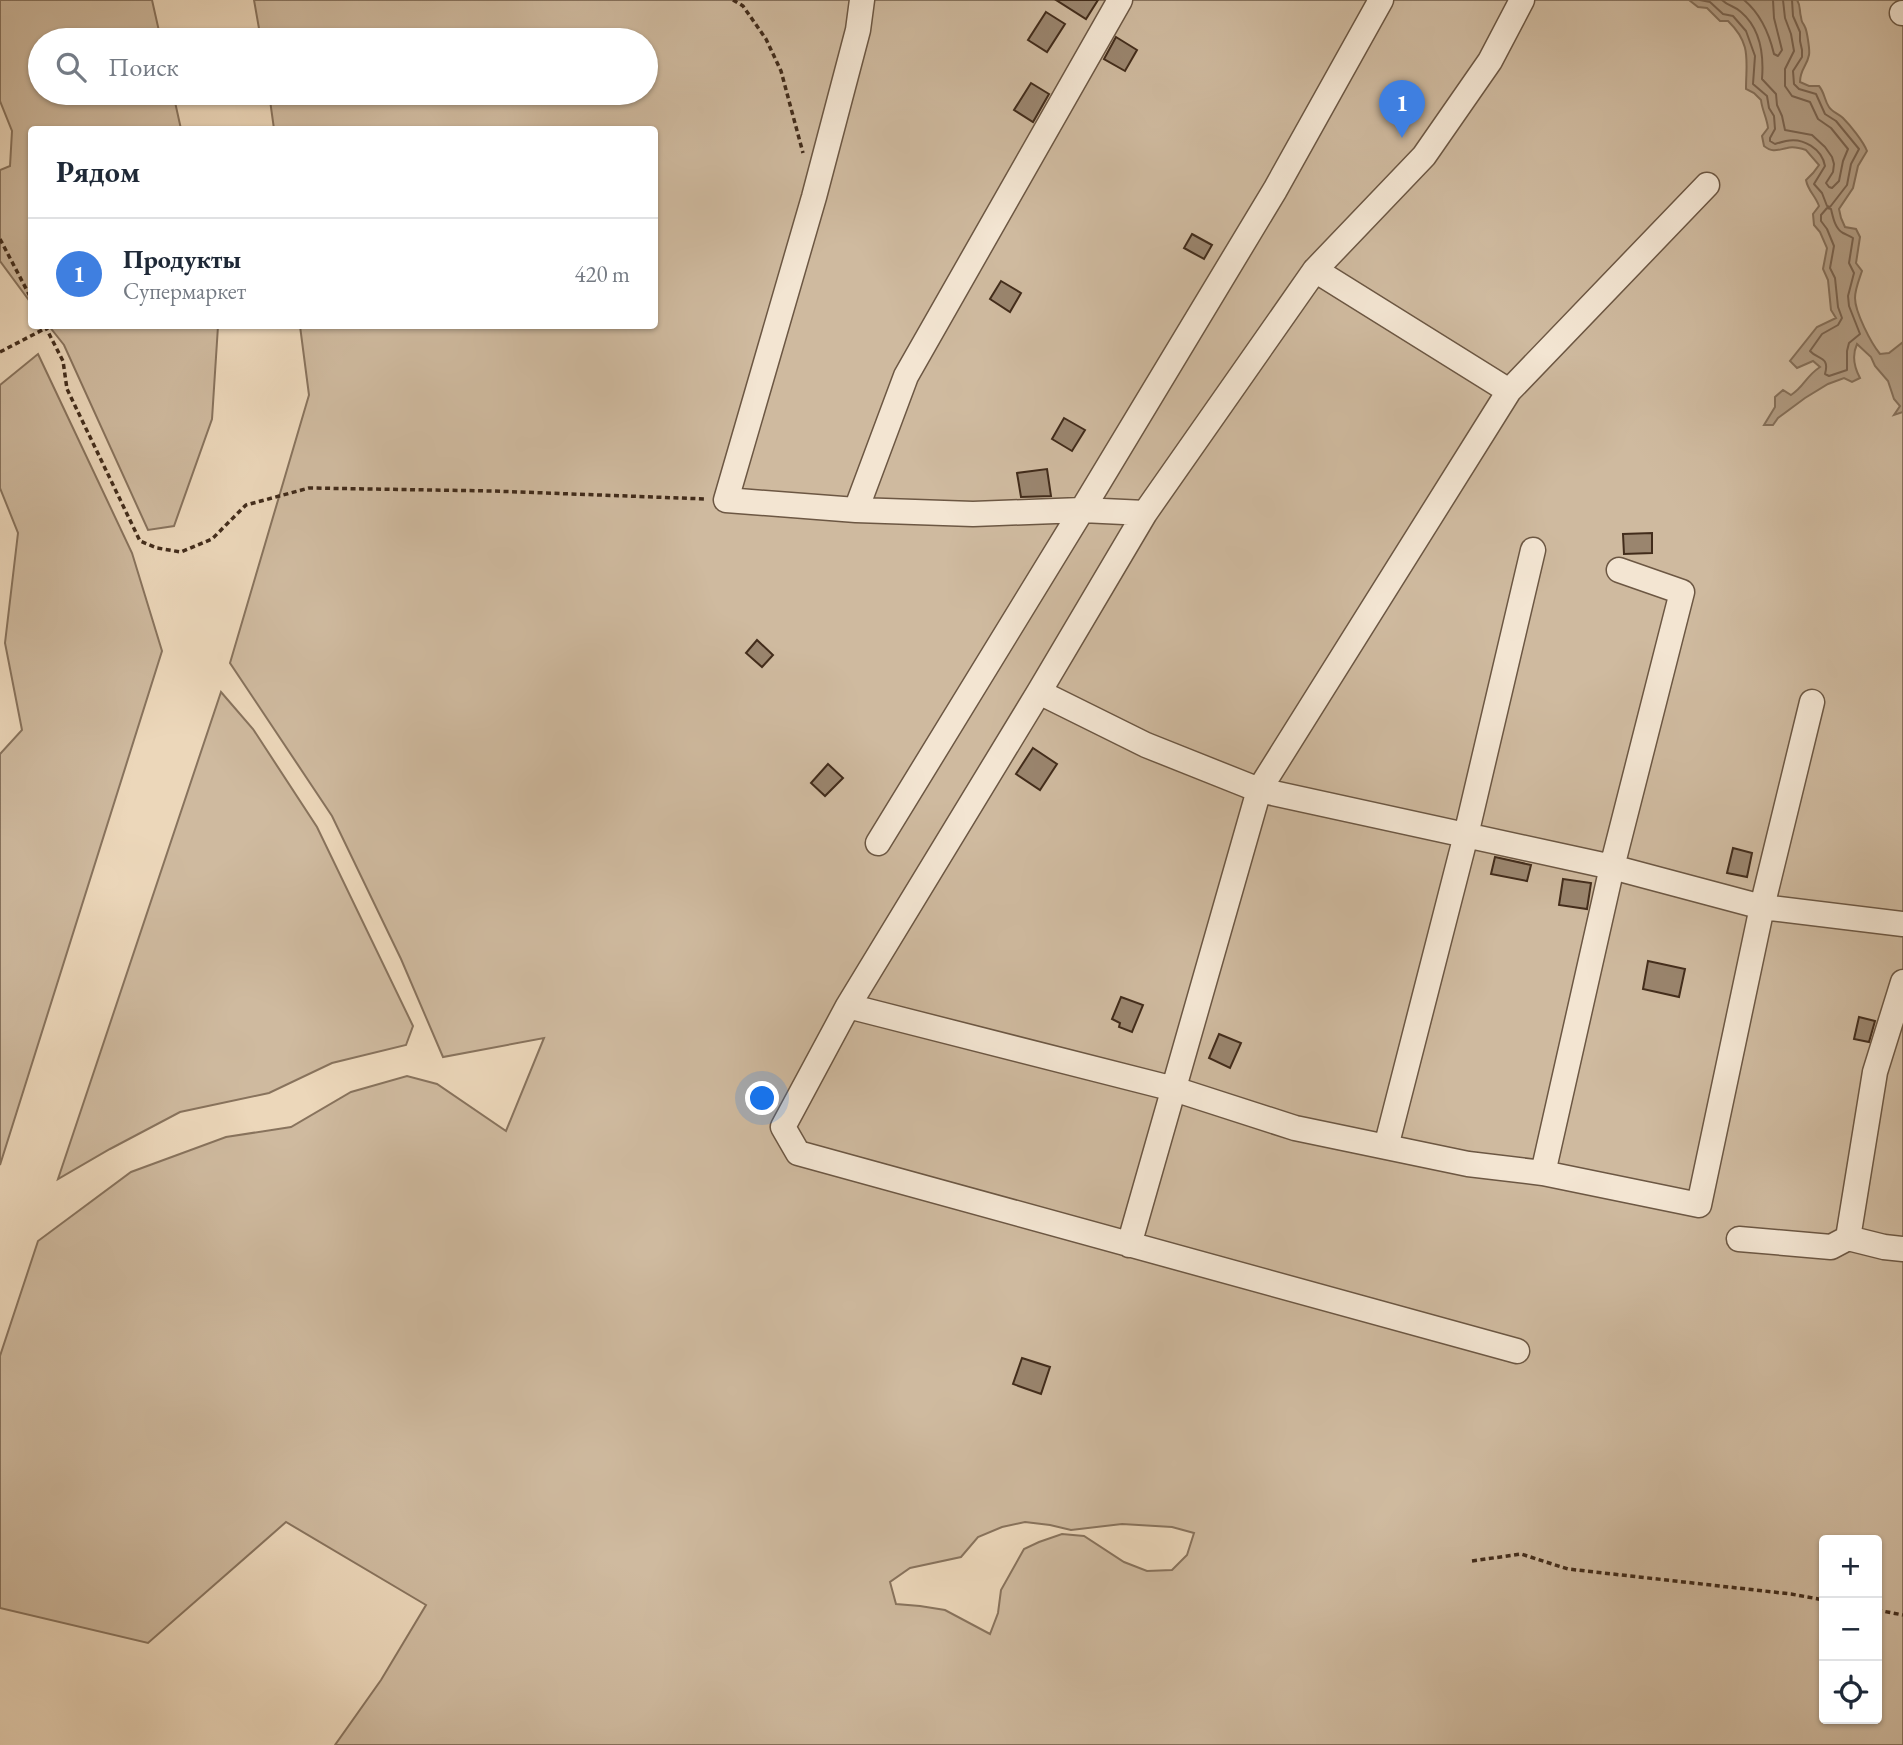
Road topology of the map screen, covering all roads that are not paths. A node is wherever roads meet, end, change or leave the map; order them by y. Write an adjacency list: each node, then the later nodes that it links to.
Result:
1 (862, 0): 8 (street)
2 (1120, 0): 8 (street)
3 (1381, 0): 9 (street)
4 (1522, 0): 6 (street)
5 (1707, 185): 7 (street)
6 (1315, 270): 7 (street); 10 (street)
7 (1509, 391): 15 (street)
8 (856, 510): 9 (street)
9 (1082, 510): 10 (street); 17 (street)
10 (1144, 513): 13 (street)
11 (1533, 550): 16 (street)
12 (1619, 570): 18 (street)
13 (1039, 692): 15 (street); 22 (street)
14 (1812, 702): 19 (street)
15 (1259, 790): 16 (street); 23 (street)
16 (1466, 835): 18 (street); 24 (street)
17 (878, 843)
18 (1612, 867): 19 (street); 25 (street)
19 (1762, 907): 20 (street); 25 (street)
20 (1903, 924)
21 (1903, 982): 26 (street)
22 (848, 1006): 23 (street); 28 (street)
23 (1174, 1089): 24 (street); 28 (street)
24 (1386, 1147): 25 (street)
25 (1543, 1173)
26 (1848, 1238): 27 (street); 29 (street)
27 (1739, 1239)
28 (1129, 1245): 30 (street)
29 (1903, 1249)
30 (1517, 1351)

